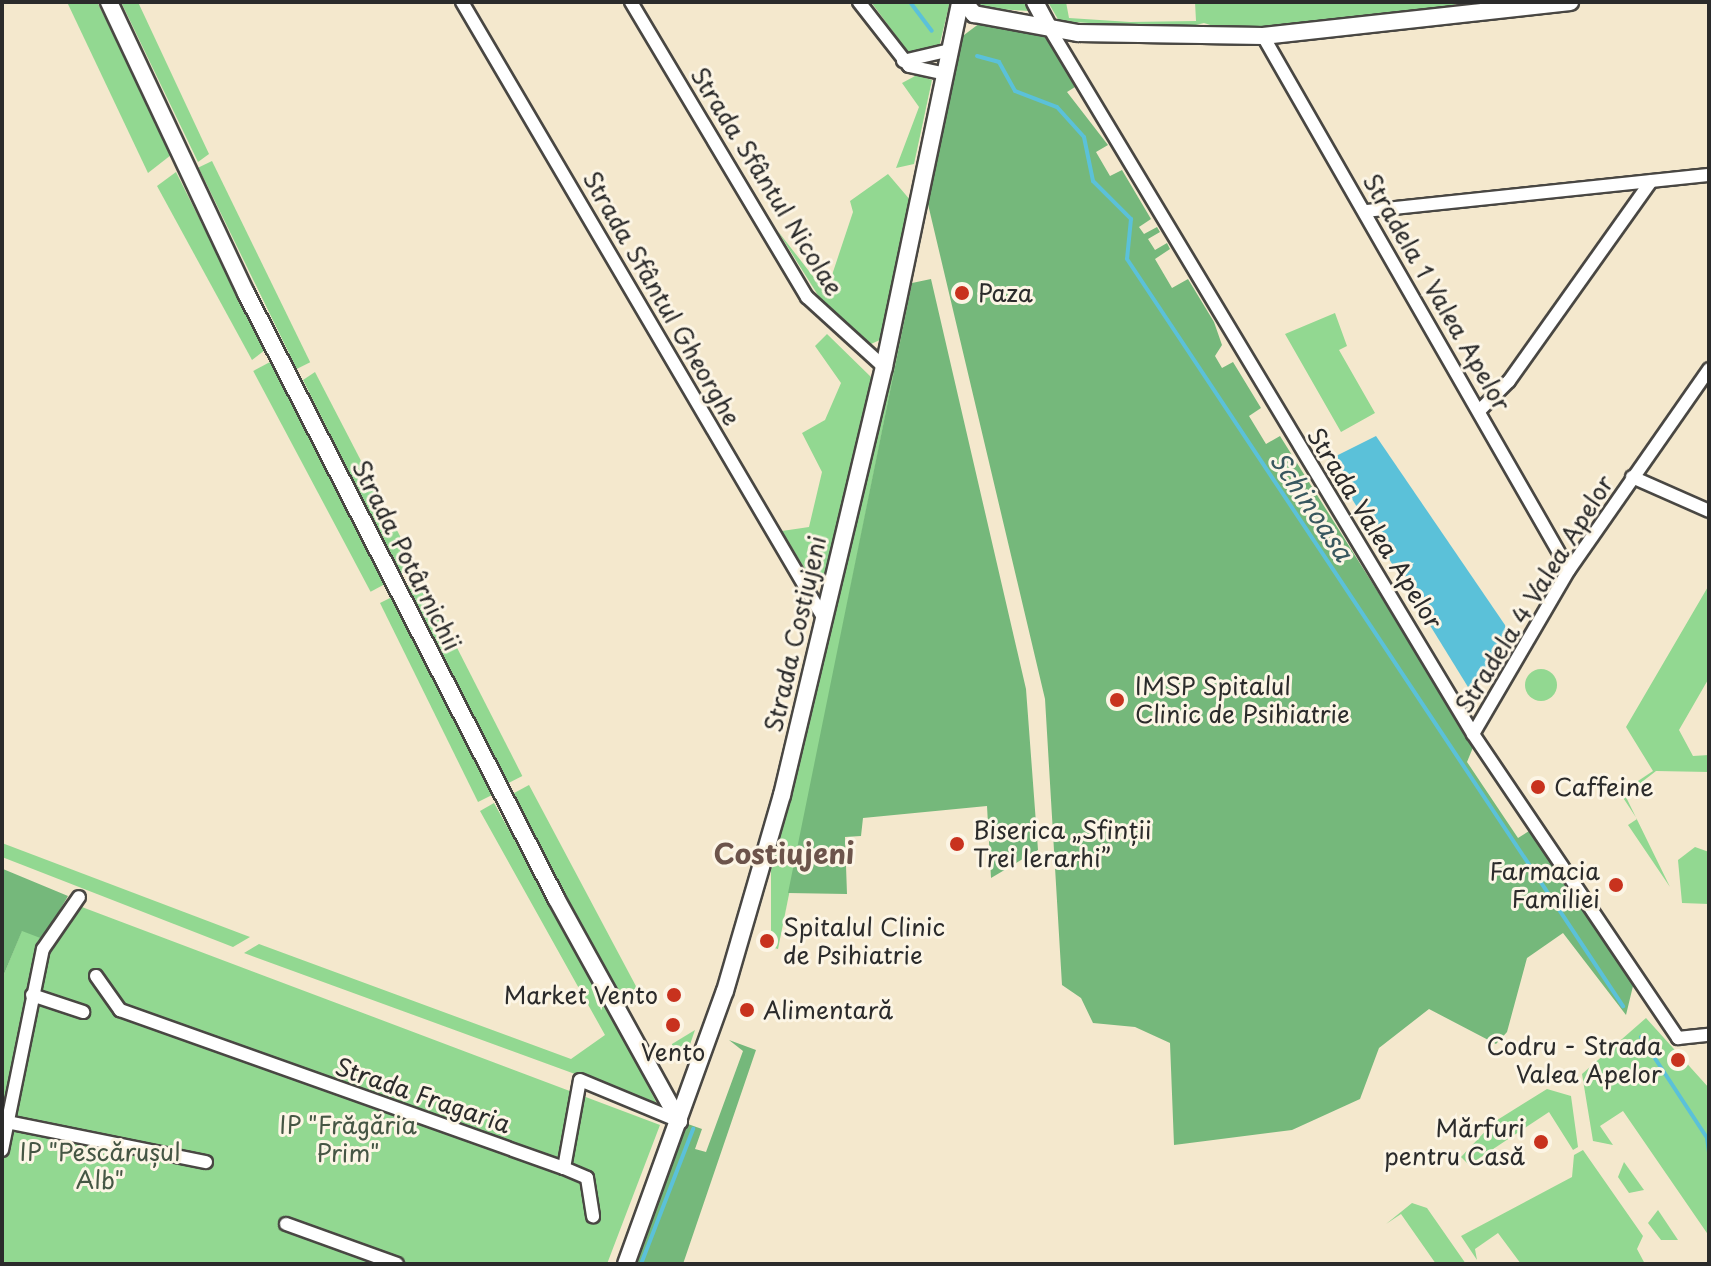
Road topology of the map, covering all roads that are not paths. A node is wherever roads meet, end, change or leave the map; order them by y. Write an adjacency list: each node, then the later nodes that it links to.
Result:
1 (109, 2): 31 (street, Strada Potârnichii)
2 (462, 2): 24 (street, Strada Sfântul Gheorghe)
3 (631, 2): 18 (street, Strada Sfântul Nicolae)
4 (859, 2): 13 (street)
5 (1033, 2): 9 (street); 10 (street, Strada Valea Apelor)
6 (1570, 2): 8 (street)
7 (966, 6): 9 (street); 12 (street, Strada Costiujeni)
8 (1460, 9): 11 (street)
9 (1023, 20): 10 (street)
10 (1048, 26): 11 (street); 25 (street, Strada Valea Apelor)
11 (1263, 36): 17 (street, Stradela 1 Valea Apelor)
12 (950, 50): 13 (street); 14 (street, Strada Costiujeni)
13 (903, 61): 14 (street)
14 (943, 73): 18 (street, Strada Costiujeni)
15 (1709, 175): 16 (street)
16 (1651, 181): 17 (street); 20 (street)
17 (1366, 211): 20 (street, Stradela 1 Valea Apelor)
18 (884, 367): 24 (street, Strada Costiujeni)
19 (1709, 369): 21 (street, Stradela 4 Valea Apelor)
20 (1479, 411): 23 (street, Stradela 1 Valea Apelor)
21 (1632, 477): 22 (street, Stradela 4 Valea Apelor); 23 (street, Stradela 4 Valea Apelor)
22 (1709, 511)
23 (1569, 570): 25 (street, Stradela 4 Valea Apelor)
24 (823, 617): 31 (street, Strada Costiujeni)
25 (1473, 734): 30 (street, Strada Valea Apelor)
26 (79, 897): 28 (street)
27 (96, 976): 35 (street, Strada Fragaria)
28 (32, 995): 29 (street); 32 (street)
29 (83, 1012)
30 (1709, 1035)
31 (679, 1121): 35 (street); 39 (street, Strada Costiujeni)
32 (7, 1122): 33 (street); 34 (street)
33 (2, 1150)
34 (206, 1162)
35 (564, 1168): 36 (street)
36 (593, 1217)
37 (286, 1224): 38 (street)
38 (397, 1264)
39 (626, 1264)

